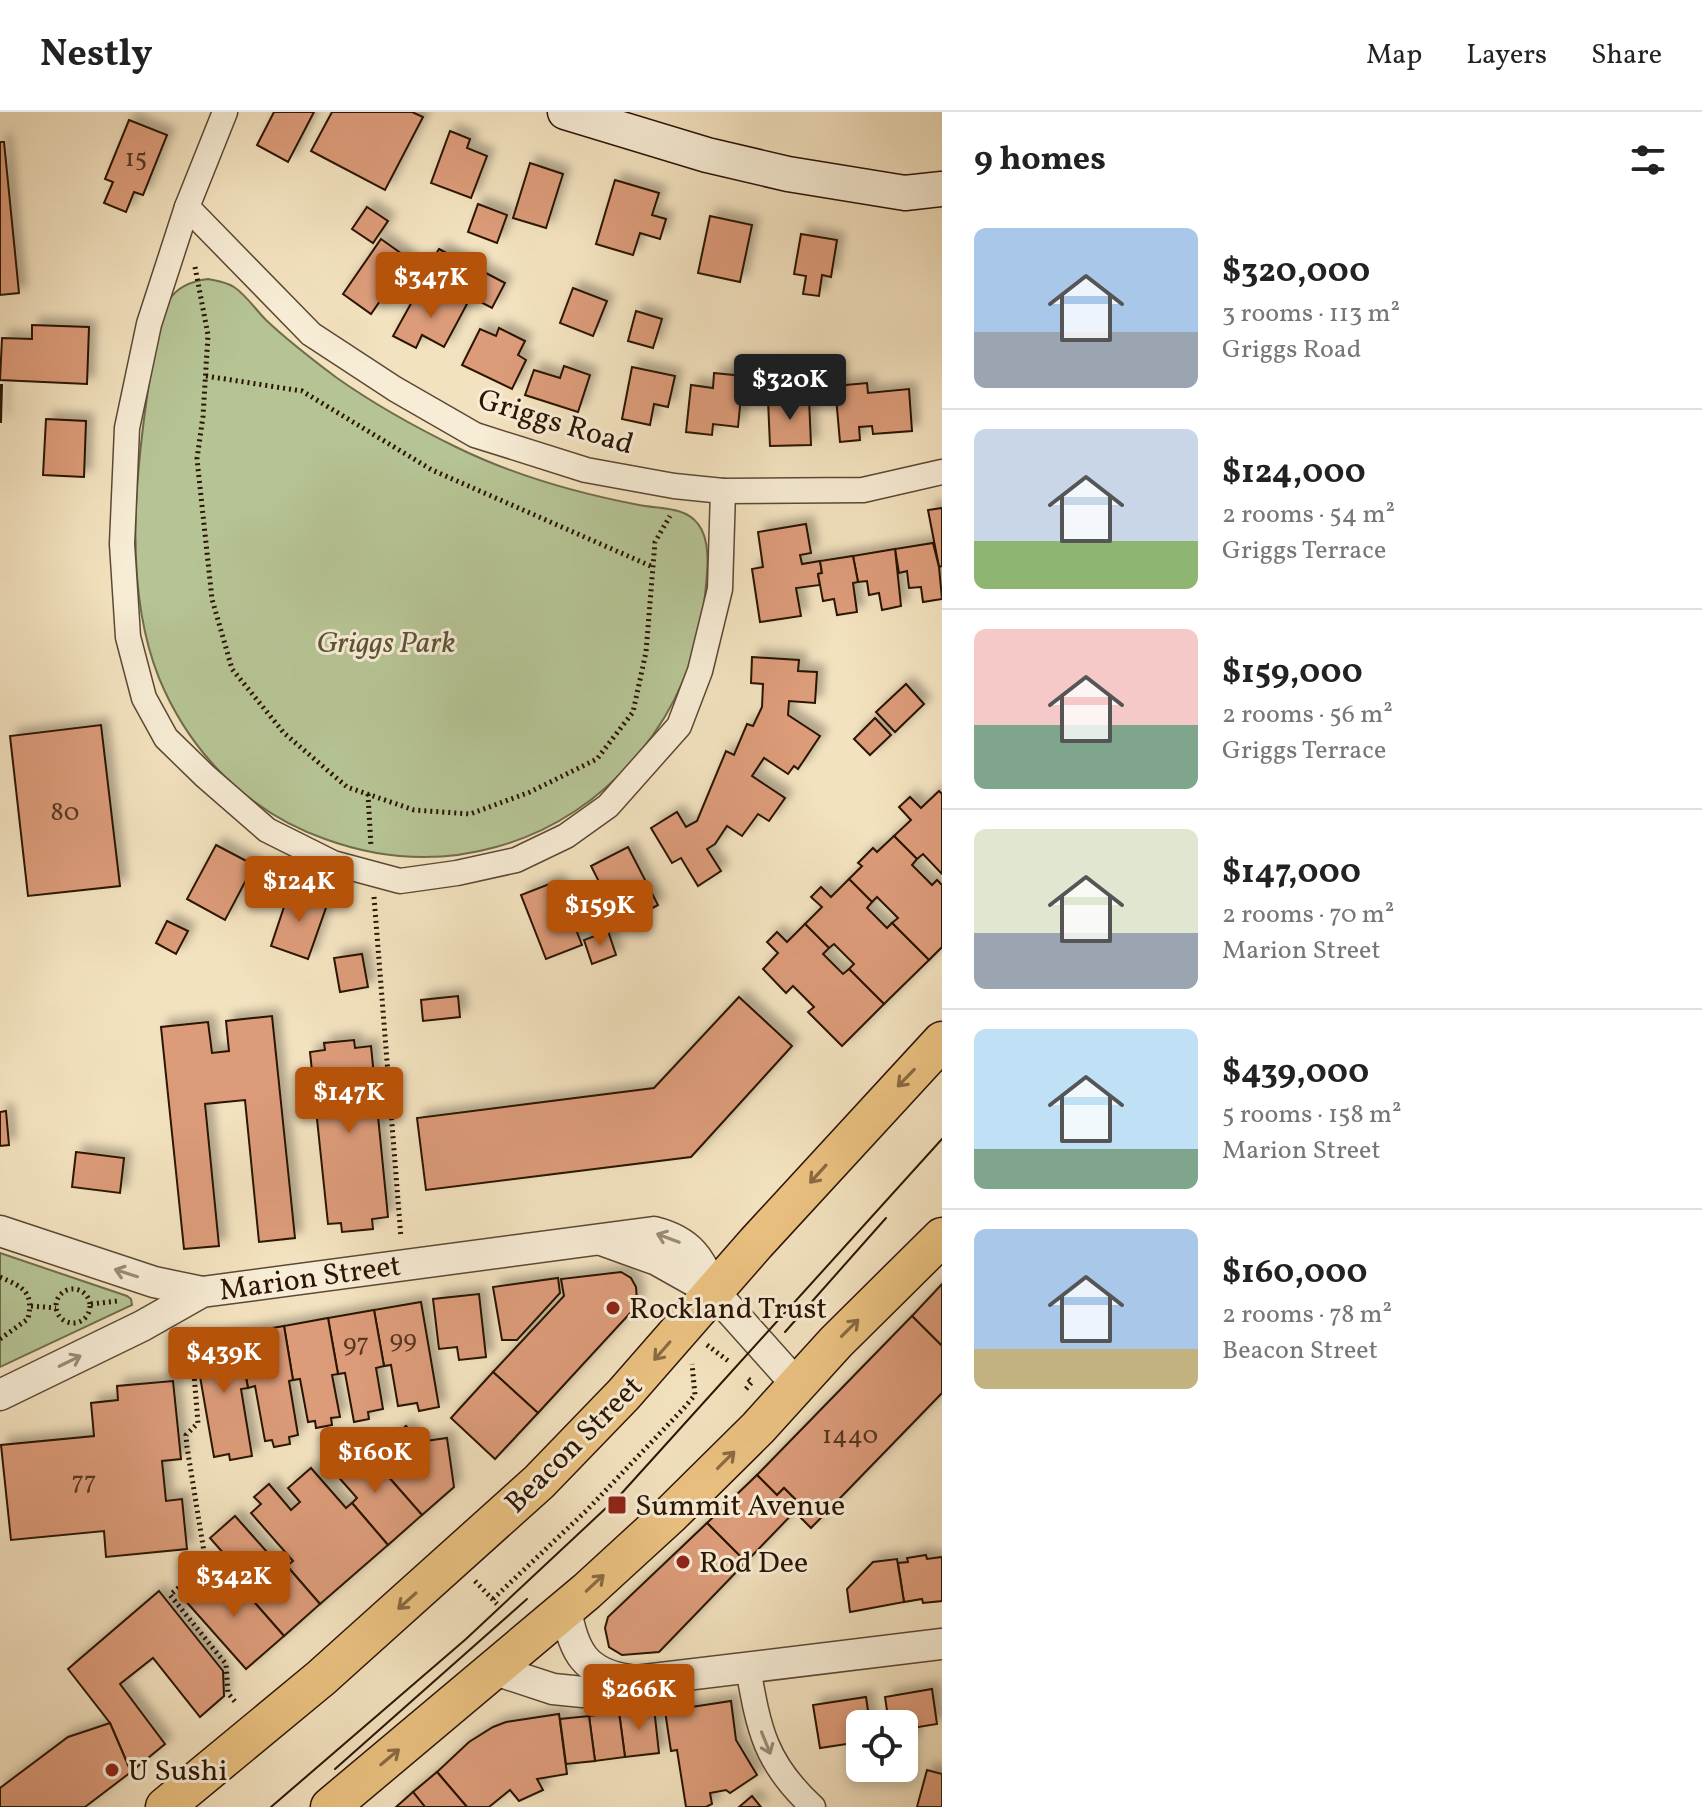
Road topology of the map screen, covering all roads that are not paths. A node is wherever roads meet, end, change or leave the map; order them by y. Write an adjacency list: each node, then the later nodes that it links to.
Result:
1 (225, 112): 4 (street)
2 (565, 112): 3 (main road)
3 (942, 189)
4 (187, 207): 6 (street, Griggs Road); 6 (street)
5 (942, 472): 6 (street, Griggs Road)
6 (723, 491)
7 (942, 1041): 11 (main road, Beacon Street, one-way to 11)
8 (0, 1231): 10 (street, one-way to 8)
9 (942, 1237): 12 (main road, one-way to 9)
10 (202, 1292): 11 (street, Marion Street); 13 (street, Marion Street, one-way to 10)
11 (714, 1292): 12 (street, Marion Street); 19 (main road, Beacon Street, one-way to 19)
12 (797, 1385): 14 (main road, one-way to 12)
13 (0, 1395)
14 (566, 1609): 17 (main road); 18 (street)
15 (942, 1644): 16 (street)
16 (748, 1668): 18 (street); 21 (street, one-way to 21)
17 (492, 1669): 18 (street); 20 (main road, one-way to 17)
18 (636, 1681)
19 (165, 1807)
20 (330, 1807)
21 (813, 1807)

